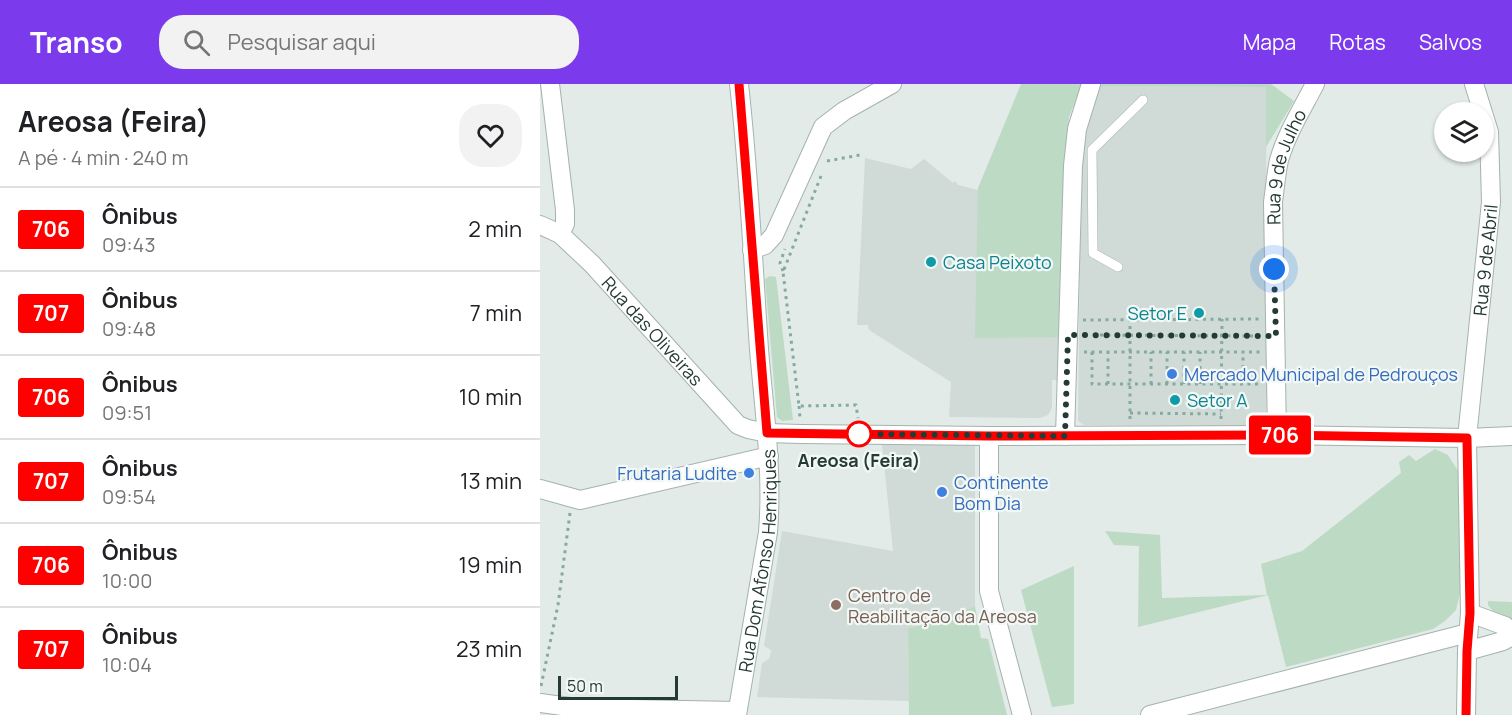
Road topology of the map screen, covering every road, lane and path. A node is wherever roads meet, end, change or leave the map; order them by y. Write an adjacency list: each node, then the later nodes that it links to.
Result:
1 (550, 84): 14 (street)
2 (740, 84): 16 (street, Rua Dom Afonso Henriques)
3 (892, 84): 16 (street)
4 (1091, 84): 11 (street)
5 (1315, 84): 24 (street, Rua 9 de Julho)
6 (1474, 84): 54 (street, Rua 9 de Abril)
7 (1143, 100): 12 (lane)
8 (860, 155): 9 (path)
9 (827, 161)
10 (823, 172): 18 (path)
11 (1071, 200): 12 (lane); 25 (street)
12 (1092, 200): 17 (lane)
13 (540, 225): 14 (street, Rua das Oliveiras)
14 (560, 234): 48 (street, Rua das Oliveiras)
15 (788, 241): 18 (path)
16 (752, 250): 48 (street, Rua Dom Afonso Henriques)
17 (1118, 267)
18 (783, 272): 49 (path)
19 (1222, 319): 20 (path); 23 (path); 24 (path)
20 (1130, 320): 21 (path); 22 (path)
21 (1082, 322)
22 (1130, 335): 23 (path); 25 (path); 28 (path)
23 (1222, 336): 24 (path); 33 (path)
24 (1272, 337): 34 (path); 50 (street, Rua 9 de Julho)
25 (1067, 343): 26 (path); 52 (street)
26 (1092, 352): 27 (path); 36 (path)
27 (1108, 352): 28 (path); 36 (path)
28 (1130, 352): 29 (path); 37 (path)
29 (1151, 352): 30 (path); 38 (path)
30 (1167, 352): 31 (path); 39 (path)
31 (1184, 352): 32 (path); 40 (path)
32 (1200, 352): 33 (path); 41 (path)
33 (1221, 352): 34 (path); 42 (path)
34 (1243, 352): 43 (path)
35 (1258, 374): 43 (path)
36 (1108, 384): 37 (path)
37 (1130, 384): 38 (path); 44 (path)
38 (1151, 384): 39 (path)
39 (1167, 384): 40 (path)
40 (1184, 384): 41 (path)
41 (1200, 384): 42 (path)
42 (1221, 384): 43 (path); 45 (path)
43 (1243, 384)
44 (1130, 413): 45 (path); 46 (path)
45 (1221, 414): 47 (path)
46 (1137, 422)
47 (1214, 422)
48 (767, 433): 49 (street, Rua das Oliveiras); 55 (street, Rua Dom Afonso Henriques)
49 (861, 434): 51 (street, Rua das Oliveiras)
50 (1277, 435): 52 (street, Rua das Oliveiras); 54 (street, Rua das Oliveiras)
51 (989, 436): 52 (street, Rua das Oliveiras); 65 (street)
52 (1065, 436)
53 (1512, 436): 54 (street, Rua das Oliveiras)
54 (1467, 438): 58 (street, Rua 9 de Abril)
55 (769, 456): 57 (street); 64 (street, Rua Dom Afonso Henriques)
56 (540, 489): 57 (street)
57 (572, 499): 62 (path)
58 (1470, 613): 59 (street); 61 (street, Rua 9 de Abril)
59 (1512, 631)
60 (1512, 636): 61 (street)
61 (1467, 642): 66 (street); 67 (street, Rua 9 de Abril)
62 (540, 690)
63 (540, 703): 64 (street)
64 (737, 713)
65 (1022, 715)
66 (1150, 715)
67 (1466, 715)

